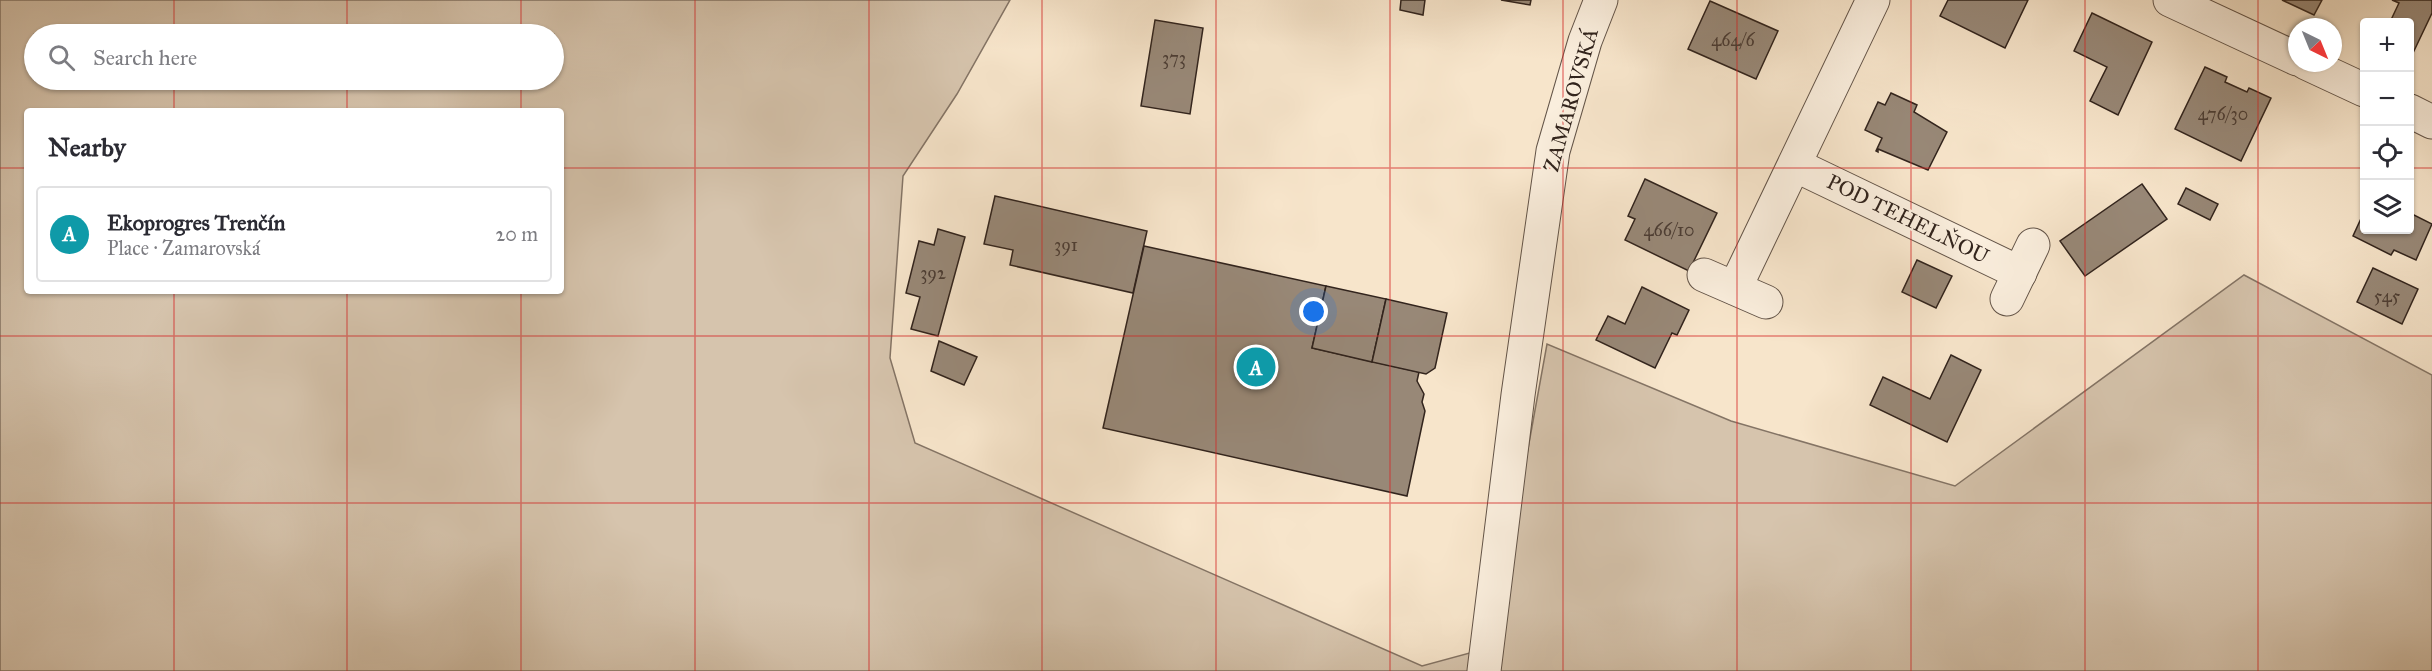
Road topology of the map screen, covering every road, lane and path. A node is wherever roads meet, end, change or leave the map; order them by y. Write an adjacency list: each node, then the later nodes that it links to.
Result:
1 (1601, 0): 14 (street, ZAMAROVSKÁ)
2 (1873, 0): 9 (street)
3 (2170, 0): 4 (street)
4 (2288, 55)
5 (2325, 72): 6 (street)
6 (2360, 88)
7 (2414, 113): 8 (street)
8 (2432, 122)
9 (1795, 165): 10 (street, POD TEHELŇOU); 12 (street)
10 (2020, 273)
11 (1704, 275): 12 (street)
12 (1735, 288): 13 (street)
13 (1766, 302)
14 (1484, 671)

